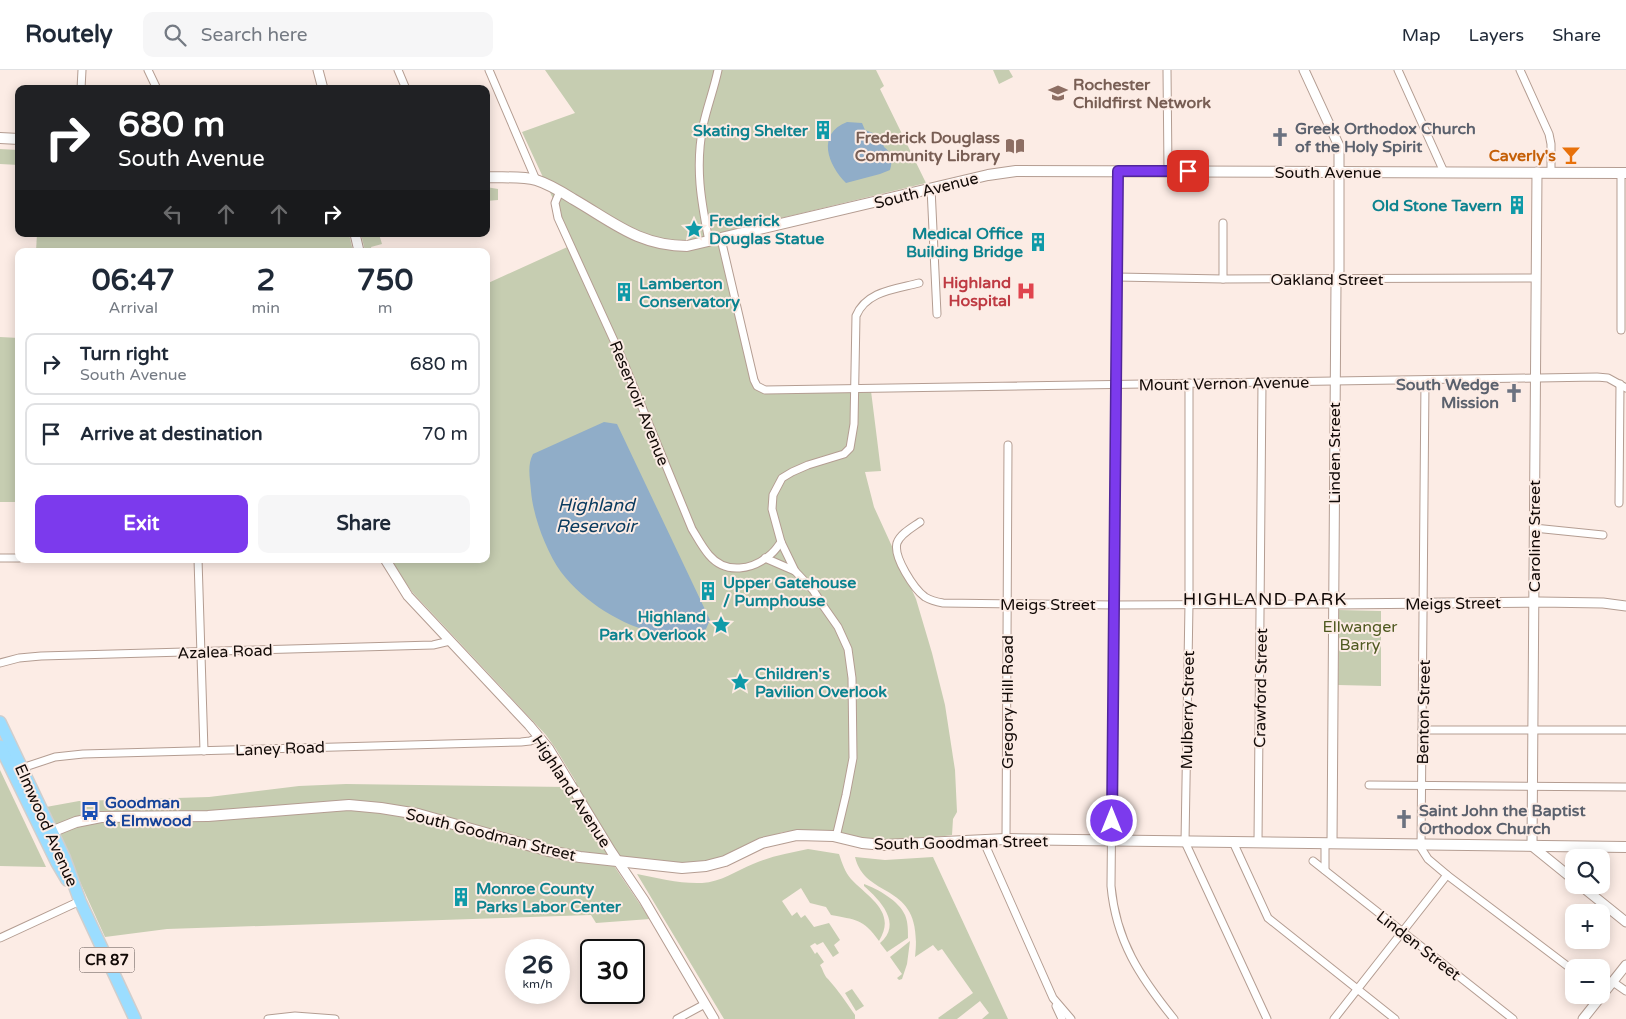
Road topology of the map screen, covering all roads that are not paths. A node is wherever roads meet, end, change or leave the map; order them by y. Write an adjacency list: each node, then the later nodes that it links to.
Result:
1 (82, 70): 11 (street)
2 (148, 70): 12 (street)
3 (318, 70): 13 (street)
4 (398, 70): 14 (street)
5 (489, 70): 25 (street)
6 (718, 70): 30 (street)
7 (1166, 70): 17 (street)
8 (1304, 70): 19 (street, Linden Street)
9 (1398, 70): 20 (street)
10 (1520, 70): 22 (street)
11 (82, 85)
12 (154, 85)
13 (322, 85)
14 (404, 85)
15 (0, 138): 16 (main road)
16 (15, 139)
17 (1168, 170): 18 (main road, South Avenue); 19 (main road, South Avenue)
18 (1118, 171): 26 (main road, South Avenue); 31 (street)
19 (1340, 172): 20 (main road, South Avenue); 32 (street, Linden Street)
20 (1444, 172): 21 (main road, South Avenue)
21 (1537, 172): 22 (main road, South Avenue); 33 (street, Caroline Street)
22 (1551, 172): 23 (main road, South Avenue)
23 (1624, 173): 37 (street)
24 (490, 177): 25 (main road, South Avenue)
25 (536, 180): 27 (main road, South Avenue)
26 (931, 188): 29 (main road, South Avenue); 36 (street)
27 (560, 191): 30 (main road, South Avenue); 54 (street, Reservoir Avenue)
28 (1223, 223): 34 (street)
29 (721, 239): 30 (main road, South Avenue); 45 (street, Mount Vernon Avenue)
30 (709, 242)
31 (1117, 277): 34 (street, Oakland Street); 43 (street)
32 (1337, 278): 33 (street, Oakland Street); 34 (street, Oakland Street); 40 (street, Linden Street)
33 (1536, 278): 38 (street, Caroline Street)
34 (1223, 279)
35 (919, 283): 45 (street)
36 (937, 314)
37 (1621, 330)
38 (1535, 378): 39 (street, Mount Vernon Avenue); 44 (street, Mount Vernon Avenue); 49 (street, Caroline Street)
39 (1425, 380): 40 (street, Mount Vernon Avenue); 59 (street, Benton Street)
40 (1335, 381): 42 (street, Mount Vernon Avenue); 63 (street, Linden Street)
41 (1189, 383): 42 (street, Mount Vernon Avenue); 43 (street, Mount Vernon Avenue); 61 (street, Mulberry Street)
42 (1262, 383): 62 (street, Crawford Street)
43 (1116, 384): 45 (street, Mount Vernon Avenue); 64 (street)
44 (1624, 387): 47 (street)
45 (855, 388): 51 (street)
46 (1008, 445): 60 (street, Gregory Hill Road)
47 (1619, 503)
48 (920, 522): 60 (street, Meigs Street)
49 (1534, 528): 50 (street); 58 (street, Caroline Street)
50 (1603, 535)
51 (781, 542): 54 (street, Reservoir Avenue); 57 (street)
52 (0, 558): 53 (street)
53 (15, 558)
54 (765, 558): 57 (street)
55 (198, 563): 67 (street)
56 (387, 563): 66 (street, Highland Avenue)
57 (795, 571): 82 (street)
58 (1534, 602): 59 (street, Meigs Street); 65 (street, Meigs Street); 71 (street, Caroline Street)
59 (1424, 603): 63 (street, Meigs Street); 70 (street, Benton Street)
60 (1008, 604): 64 (street, Meigs Street); 83 (street, Gregory Hill Road)
61 (1189, 604): 62 (street, Meigs Street); 64 (street, Meigs Street); 86 (street, Mulberry Street)
62 (1260, 604): 63 (street, Meigs Street); 88 (street, Crawford Street)
63 (1333, 604): 89 (street, Linden Street)
64 (1114, 605): 85 (street)
65 (1626, 606)
66 (450, 641): 67 (street, Azalea Road); 73 (street, Highland Avenue)
67 (202, 652): 68 (street, Azalea Road); 75 (street)
68 (0, 663)
69 (0, 722): 76 (main road, Elmwood Avenue)
70 (1422, 730): 71 (street); 78 (street, Benton Street)
71 (1533, 730): 72 (street); 79 (street, Caroline Street)
72 (1626, 730)
73 (540, 737): 75 (street, Laney Road); 93 (street, Highland Avenue)
74 (0, 746): 81 (main road, Elmwood Avenue)
75 (204, 751): 76 (street, Laney Road)
76 (22, 768): 81 (main road, Elmwood Avenue)
77 (1369, 785): 78 (street)
78 (1422, 785): 79 (street); 90 (street, Benton Street)
79 (1532, 786): 80 (street); 91 (street, Caroline Street)
80 (1626, 787)
81 (47, 833): 93 (main road, South Goodman Street); 99 (main road, Elmwood Avenue)
82 (836, 837): 84 (main road, South Goodman Street); 93 (main road, South Goodman Street)
83 (1006, 839): 84 (main road, South Goodman Street); 85 (main road, South Goodman Street)
84 (983, 840): 109 (street)
85 (1112, 841): 86 (main road, South Goodman Street); 119 (street)
86 (1185, 842): 87 (main road, South Goodman Street); 120 (street, Mulberry Street)
87 (1233, 842): 88 (main road, South Goodman Street); 107 (street)
88 (1258, 842): 89 (main road, South Goodman Street)
89 (1328, 843): 90 (main road, South Goodman Street); 95 (street, Linden Street)
90 (1422, 843): 91 (main road, South Goodman Street); 97 (street)
91 (1532, 846): 92 (main road, South Goodman Street); 96 (street)
92 (1626, 847)
93 (617, 861): 110 (street, Highland Avenue)
94 (1313, 861): 95 (street, Linden Street)
95 (1325, 870): 101 (street, Linden Street)
96 (1565, 873)
97 (1447, 875): 101 (street); 103 (street)
98 (1591, 894): 100 (street)
99 (80, 901): 102 (street); 112 (main road, Elmwood Avenue / CR 87)
100 (1626, 922)
101 (1402, 932): 107 (street); 123 (street, Linden Street)
102 (0, 938)
103 (1565, 964)
104 (1626, 965): 105 (street)
105 (1613, 982): 106 (street); 108 (street)
106 (1610, 985)
107 (1357, 990): 121 (street); 122 (street)
108 (1626, 991)
109 (1053, 998): 117 (street); 118 (street)
110 (705, 1004): 115 (street); 116 (street, Highland Avenue)
111 (1594, 1004): 124 (street)
112 (135, 1019)
113 (268, 1019): 114 (street)
114 (335, 1019)
115 (677, 1019)
116 (714, 1019)
117 (1062, 1019)
118 (1071, 1019)
119 (1174, 1019)
120 (1267, 1019)
121 (1334, 1019)
122 (1395, 1019)
123 (1513, 1019)
124 (1583, 1019)

